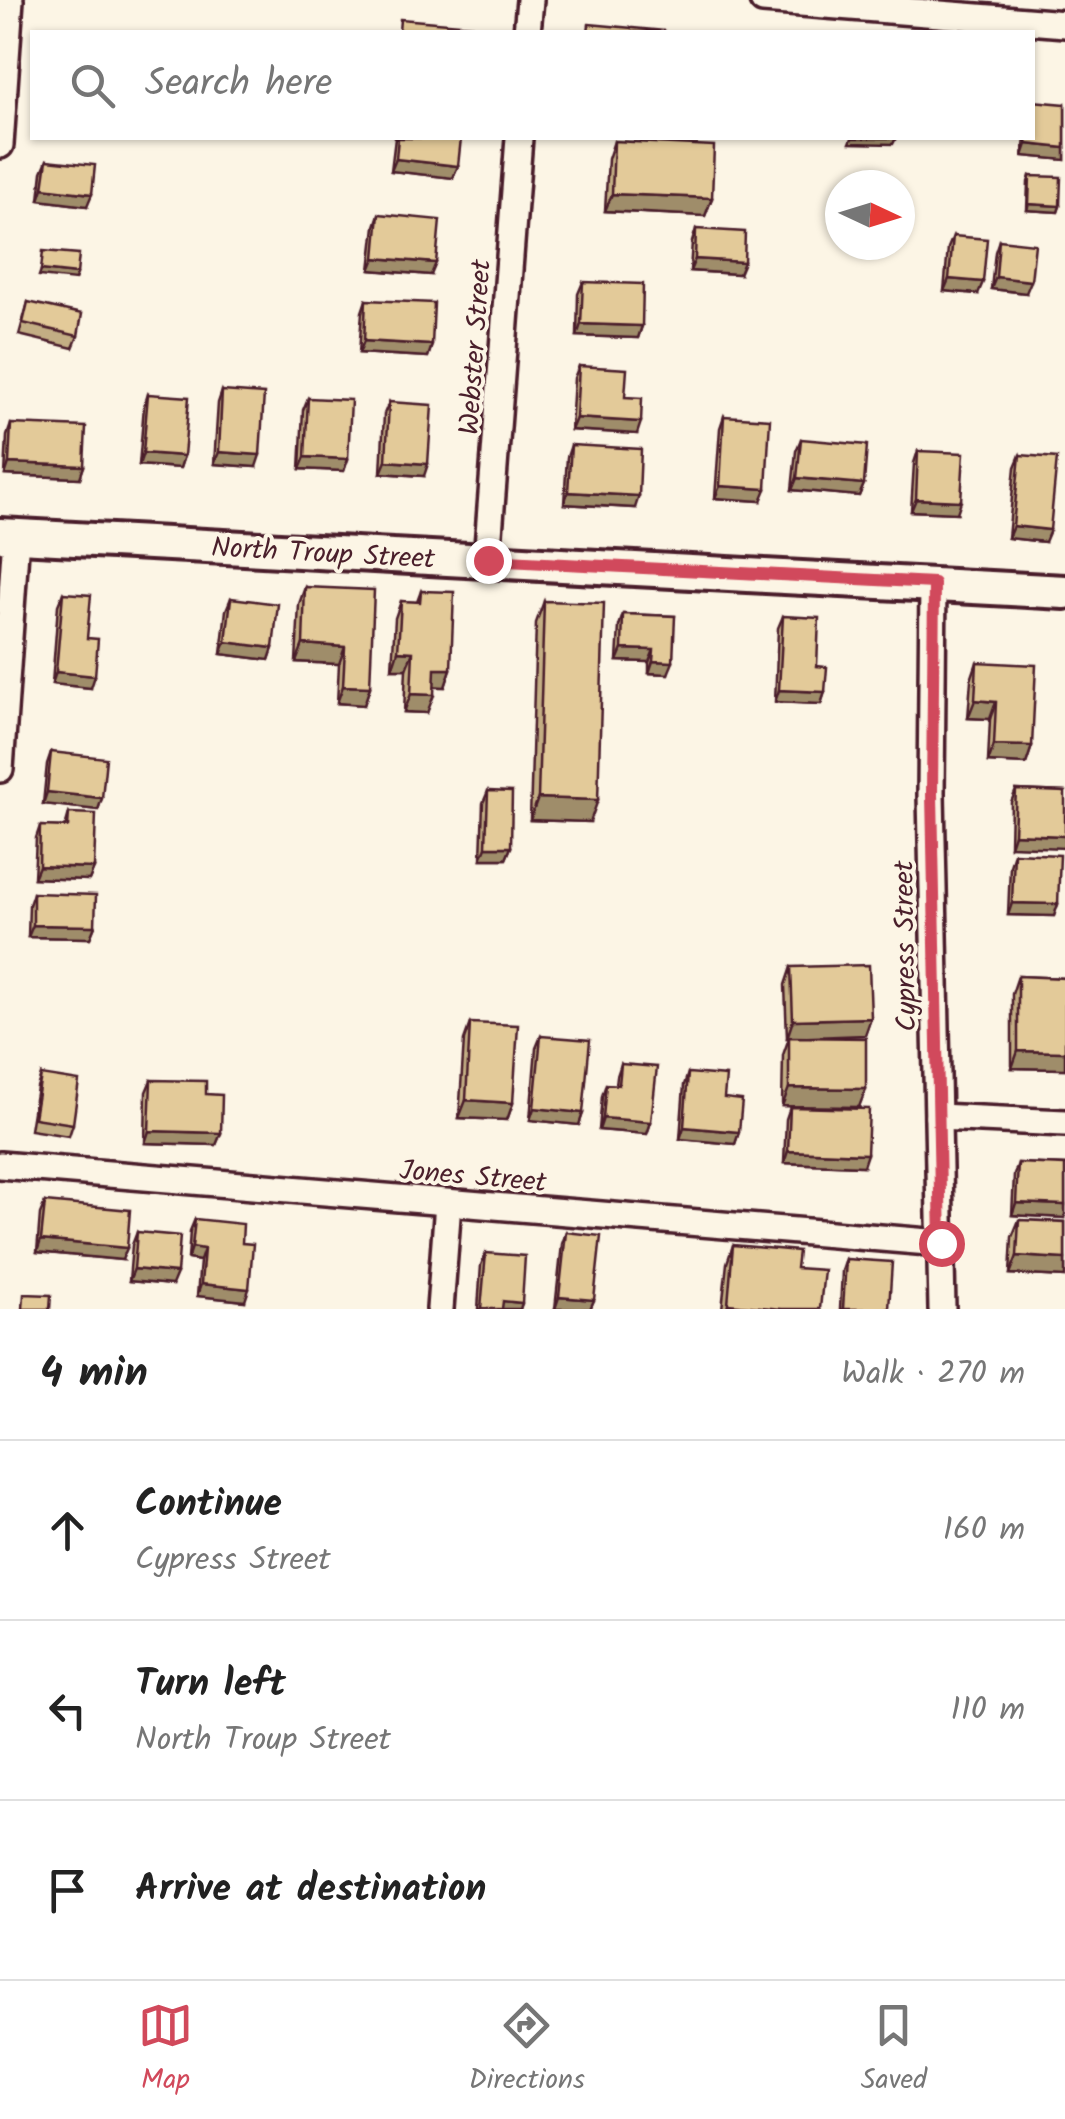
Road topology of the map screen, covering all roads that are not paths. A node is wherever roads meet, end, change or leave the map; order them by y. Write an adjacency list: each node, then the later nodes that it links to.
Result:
1 (10, 0): 7 (street)
2 (530, 0): 5 (street)
3 (763, 0): 4 (street)
4 (1065, 24)
5 (528, 30)
6 (520, 140): 9 (street, Webster Street)
7 (0, 145)
8 (8, 535): 9 (street, North Troup Street); 12 (street)
9 (488, 560): 10 (street, North Troup Street)
10 (934, 583): 11 (street, North Troup Street); 13 (street, Cypress Street)
11 (1065, 592)
12 (0, 769)
13 (938, 1117): 14 (street); 17 (street, Cypress Street)
14 (1065, 1123)
15 (0, 1166): 16 (street, Jones Street)
16 (448, 1203): 17 (street, Jones Street); 18 (street)
17 (941, 1243): 19 (street, Cypress Street)
18 (440, 1309)
19 (942, 1309)

